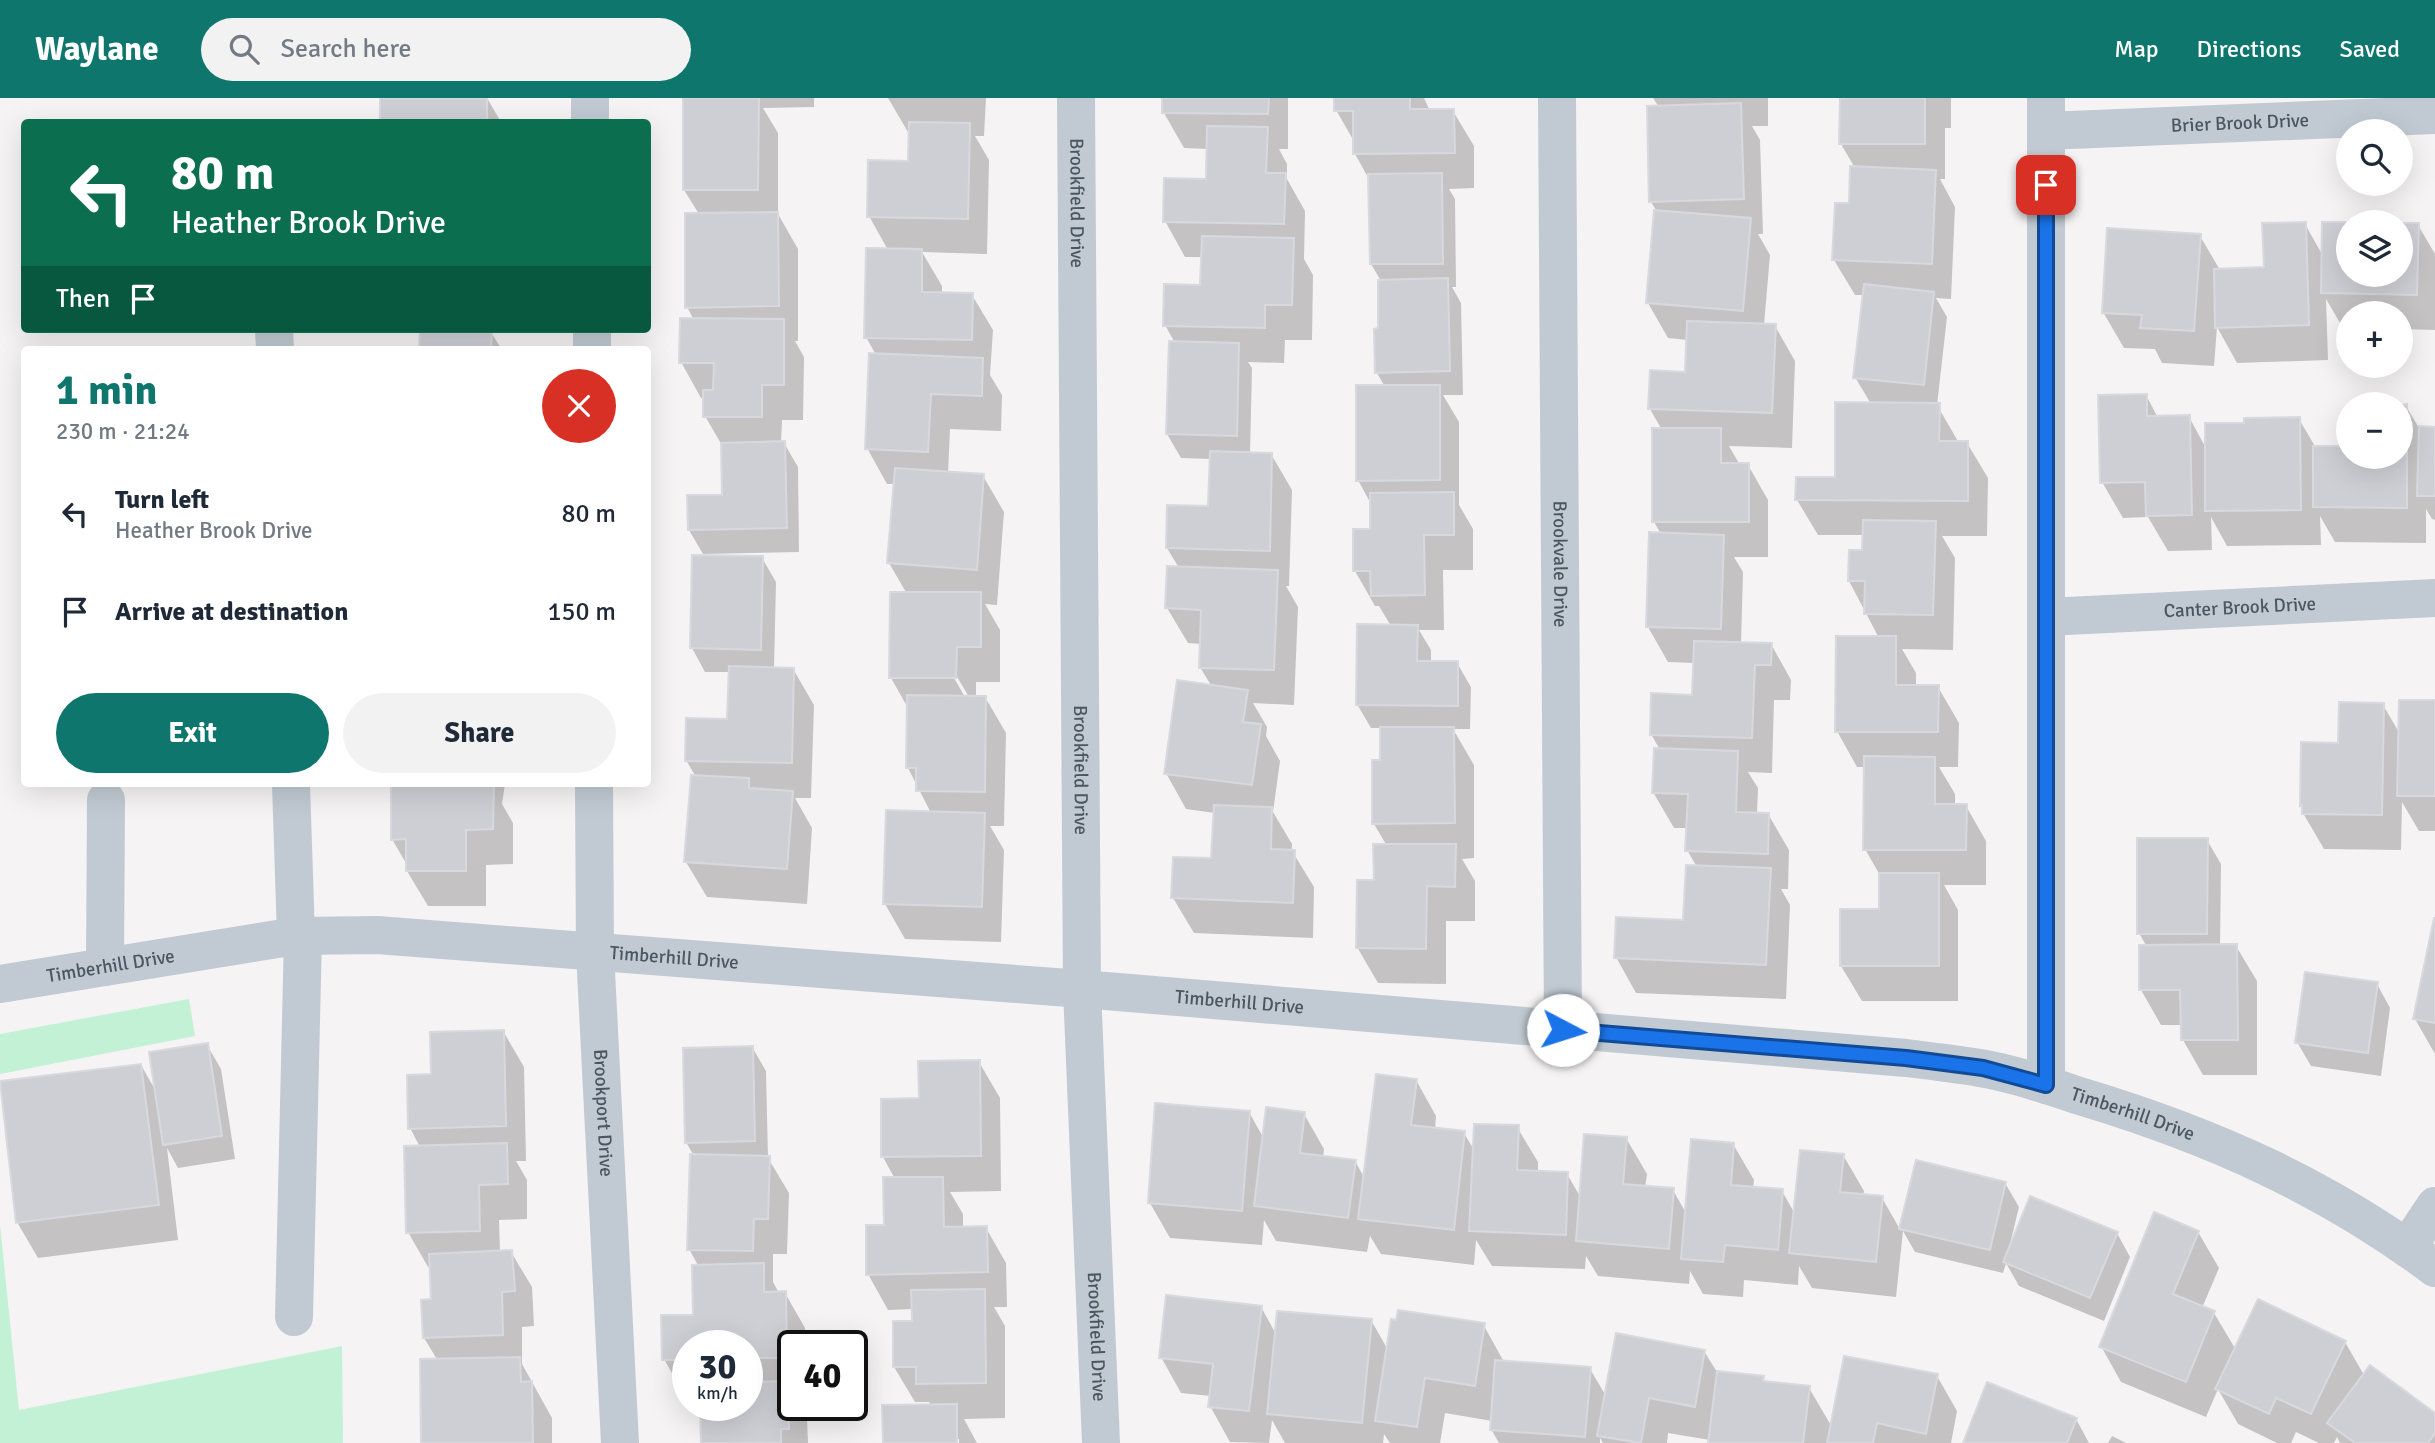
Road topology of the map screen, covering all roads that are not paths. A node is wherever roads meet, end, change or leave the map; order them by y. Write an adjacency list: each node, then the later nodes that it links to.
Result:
1 (590, 98): 6 (street)
2 (1076, 98): 16 (street, Brookfield Drive)
3 (1557, 98): 17 (street, Brookvale Drive)
4 (2046, 114): 5 (street, Brier Brook Drive); 8 (street)
5 (2435, 115)
6 (590, 119)
7 (2435, 598): 8 (street, Canter Brook Drive)
8 (2046, 617): 18 (street)
9 (291, 787): 12 (street)
10 (594, 787): 13 (street, Brookport Drive)
11 (106, 800): 14 (street)
12 (300, 936): 13 (street, Timberhill Drive); 14 (street, Timberhill Drive); 21 (street)
13 (595, 952): 16 (street, Timberhill Drive); 22 (street, Brookport Drive)
14 (105, 967): 15 (street, Timberhill Drive)
15 (0, 984)
16 (1082, 989): 17 (street, Timberhill Drive); 23 (street, Brookfield Drive)
17 (1563, 1030): 18 (street, Timberhill Drive)
18 (2046, 1085): 20 (street, Timberhill Drive)
19 (2435, 1206): 20 (street)
20 (2421, 1258)
21 (294, 1317)
22 (620, 1443)
23 (1101, 1443)

